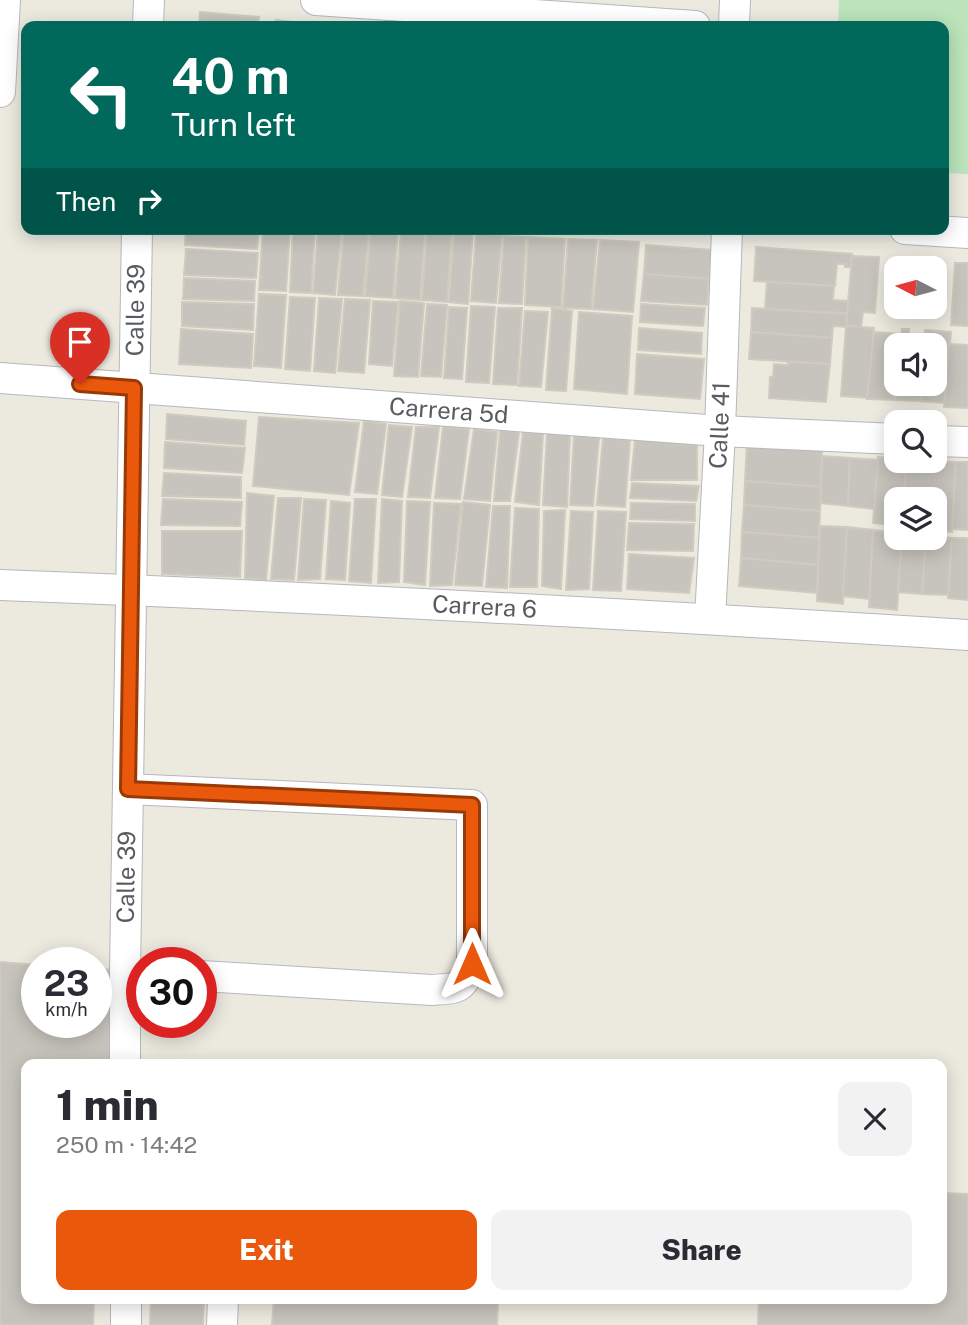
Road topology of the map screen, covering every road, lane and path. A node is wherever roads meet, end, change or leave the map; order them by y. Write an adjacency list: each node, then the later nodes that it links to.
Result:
1 (149, 0): 5 (street)
2 (316, 0): 6 (street)
3 (735, 0): 7 (street)
4 (3, 11): 8 (street)
5 (148, 21)
6 (622, 21)
7 (734, 21)
8 (0, 92)
9 (949, 232): 10 (street)
10 (968, 233)
11 (137, 235): 14 (street, Calle 39)
12 (727, 235): 15 (street, Calle 41)
13 (0, 378): 14 (street, Carrera 5d)
14 (134, 388): 15 (street, Carrera 5d); 20 (street, Calle 39)
15 (720, 431): 16 (street, Carrera 5d); 21 (street, Calle 41)
16 (884, 438)
17 (947, 441): 18 (street)
18 (968, 442)
19 (0, 585): 20 (street, Carrera 6)
20 (131, 590): 21 (street, Carrera 6); 23 (street, Calle 39)
21 (709, 619): 22 (street, Carrera 6)
22 (968, 635)
23 (128, 789): 24 (street, Calle 39); 25 (street)
24 (132, 947)
25 (217, 977)
26 (127, 1038): 27 (street, Calle 39)
27 (125, 1059)
28 (126, 1304): 30 (street)
29 (223, 1304): 31 (street)
30 (127, 1325)
31 (222, 1325)

